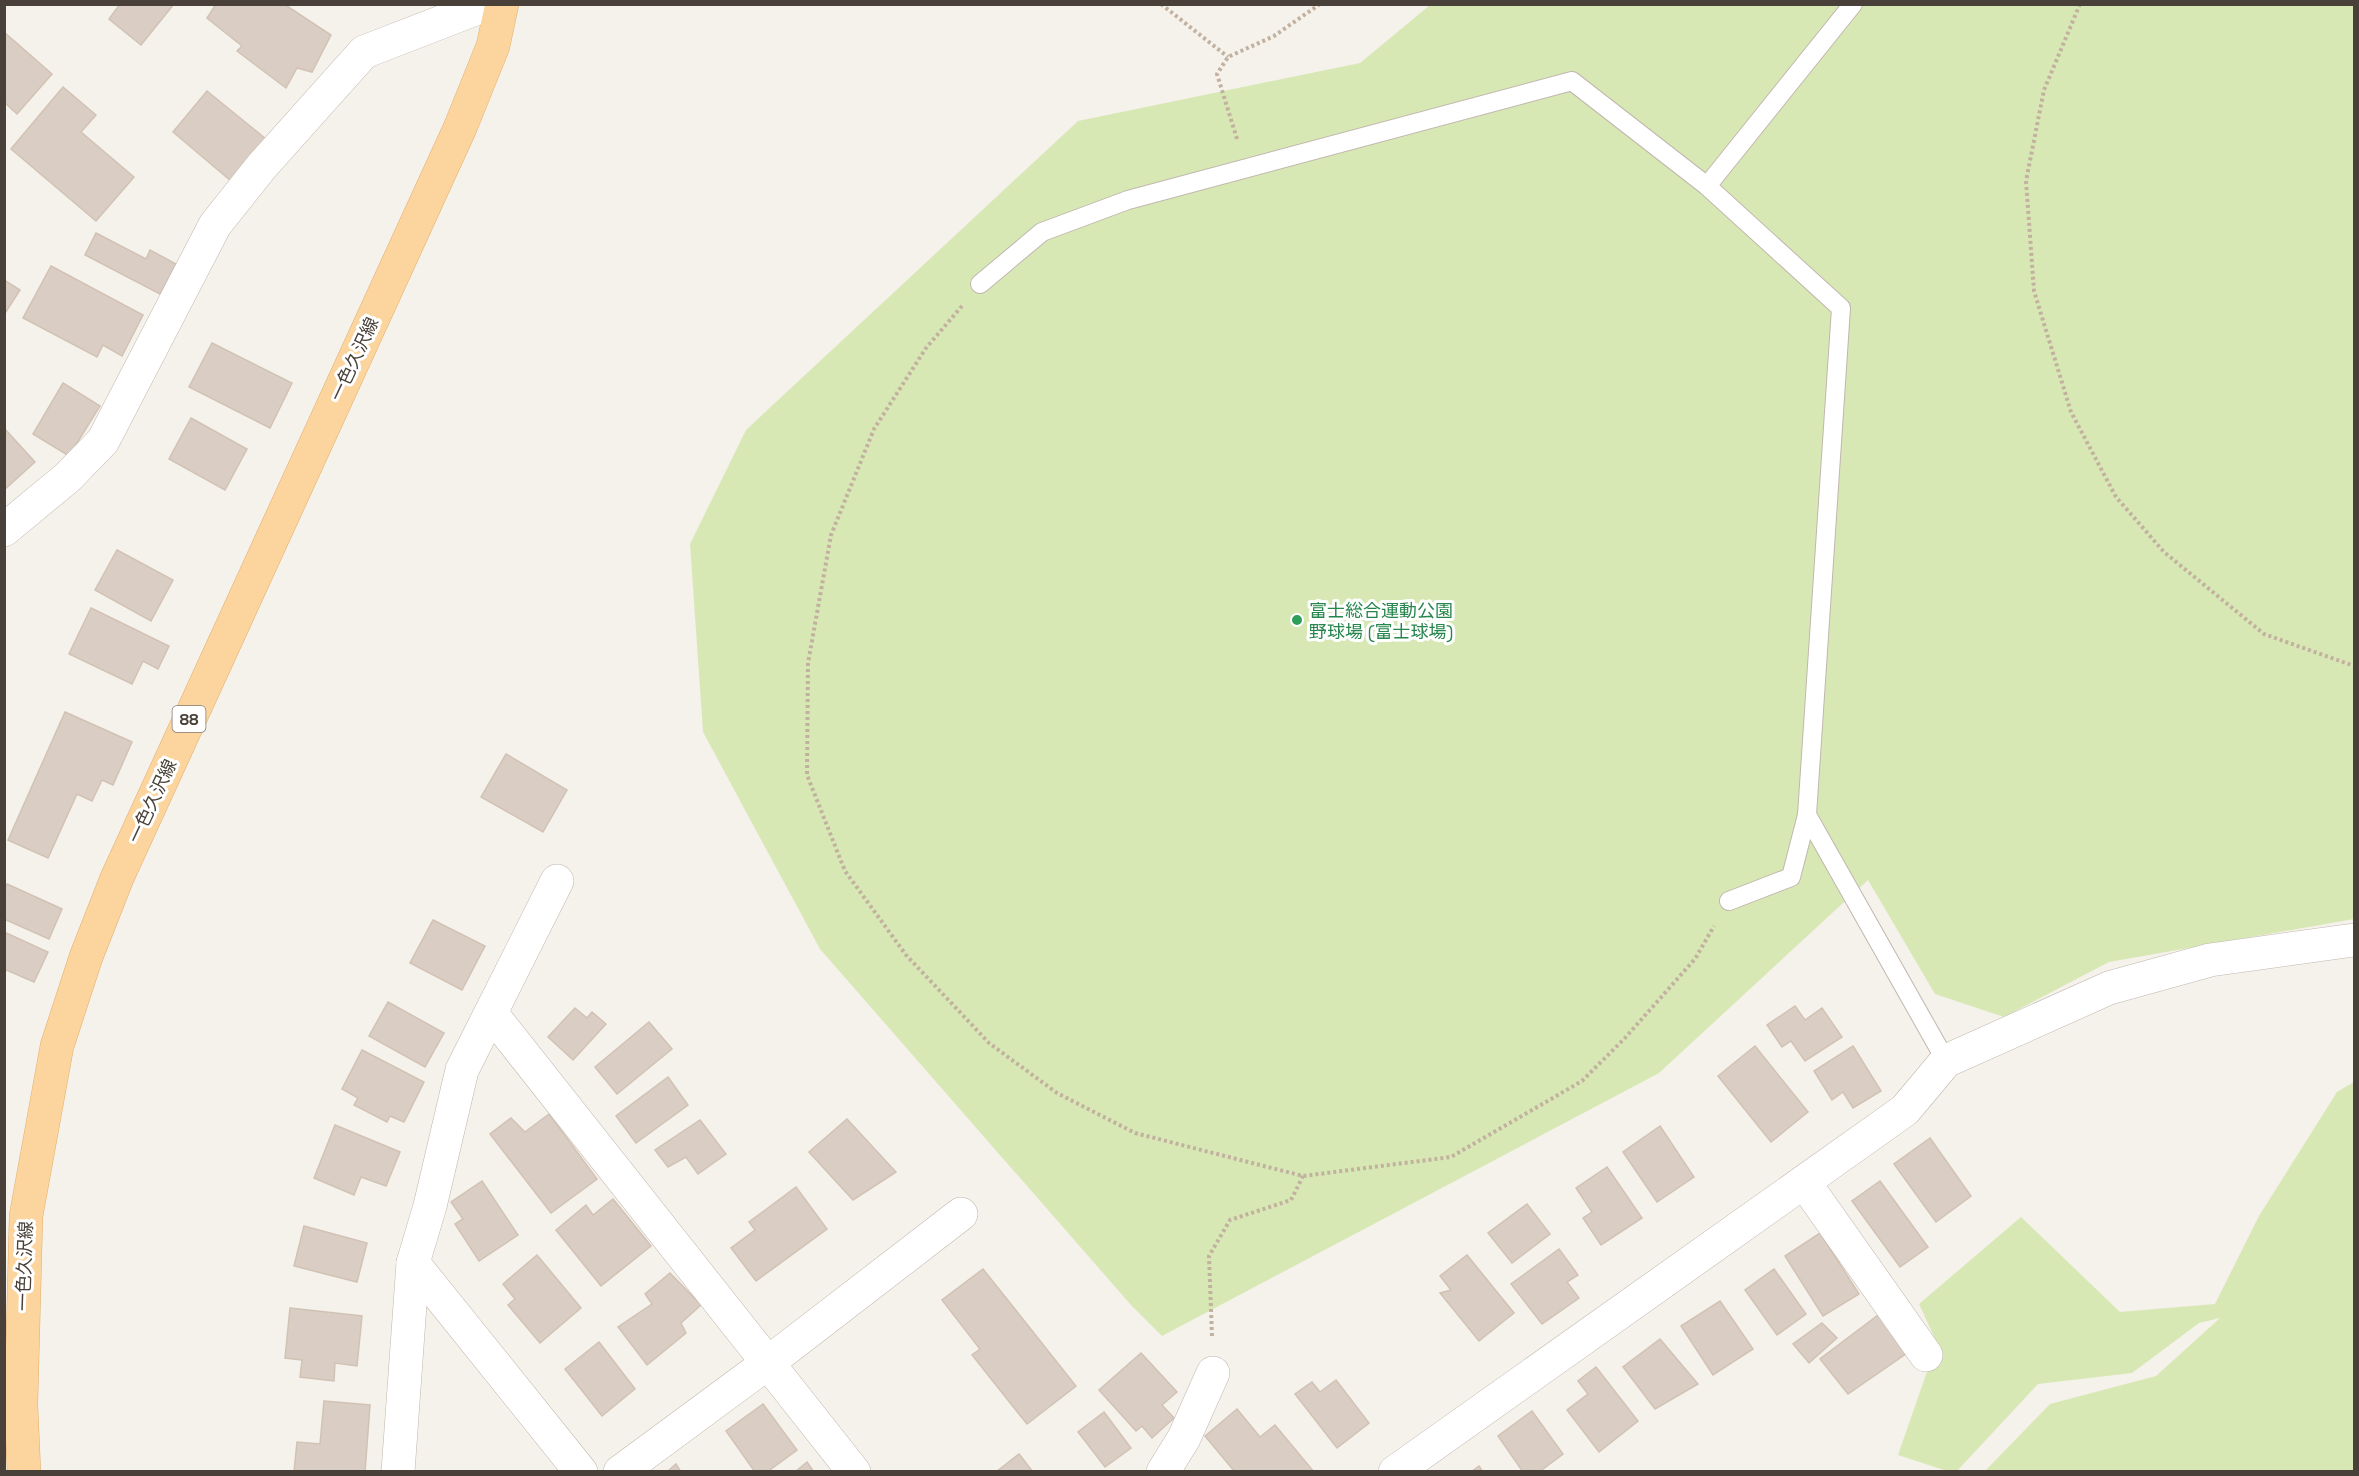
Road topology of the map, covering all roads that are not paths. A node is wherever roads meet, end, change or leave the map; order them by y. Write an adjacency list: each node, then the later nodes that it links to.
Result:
1 (488, 4): 6 (street)
2 (502, 4): 19 (main road, 一色久沢線 / 88)
3 (1853, 4): 4 (lane)
4 (1707, 186): 5 (lane); 7 (lane)
5 (980, 284)
6 (4, 530)
7 (1807, 815): 9 (lane); 12 (lane)
8 (557, 881): 11 (street)
9 (1729, 901)
10 (2355, 940): 12 (street)
11 (491, 1013): 15 (street); 17 (street)
12 (1946, 1060): 13 (street)
13 (1804, 1182): 16 (street); 25 (street)
14 (961, 1214): 17 (street)
15 (413, 1263): 20 (street); 21 (street)
16 (1926, 1355)
17 (769, 1362): 22 (street); 23 (street)
18 (1213, 1373): 24 (street)
19 (24, 1472)
20 (398, 1472)
21 (581, 1472)
22 (621, 1472)
23 (854, 1472)
24 (1163, 1472)
25 (1395, 1472)

